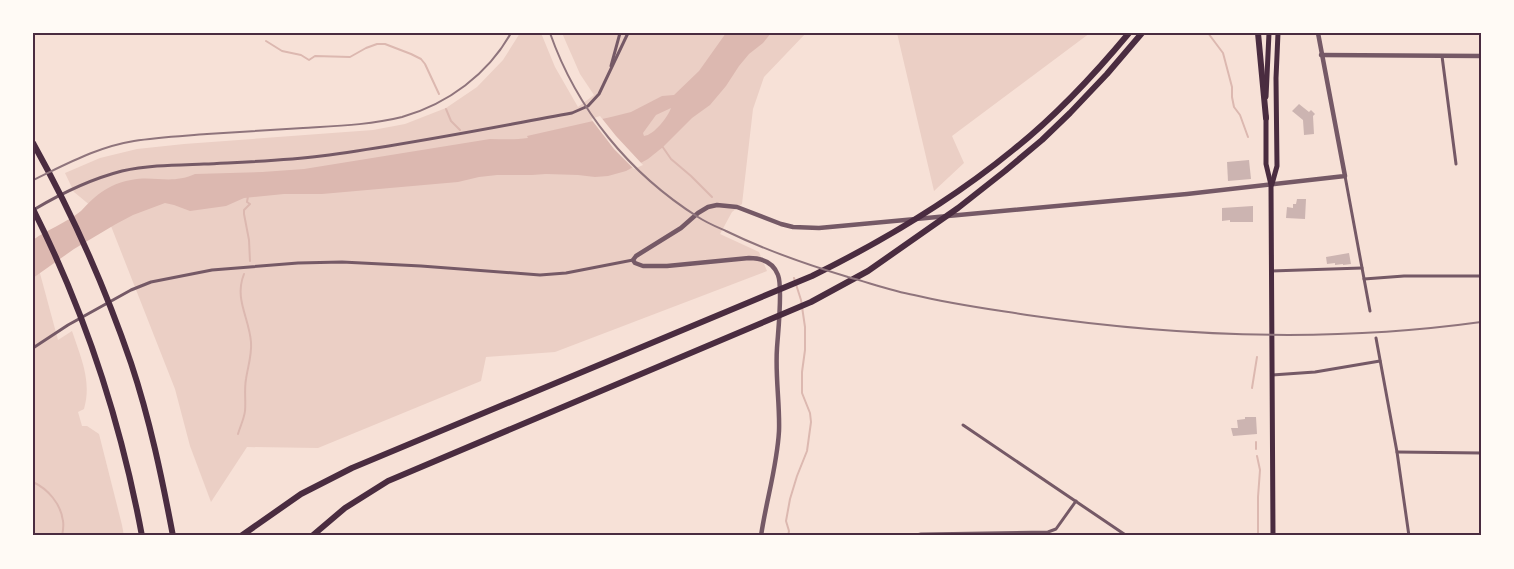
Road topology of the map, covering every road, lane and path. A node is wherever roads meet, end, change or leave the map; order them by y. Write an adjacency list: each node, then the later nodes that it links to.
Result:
1 (620, 33): 12 (street)
2 (628, 33): 12 (street)
3 (1129, 33): 35 (highway)
4 (1142, 33): 36 (highway)
5 (1257, 33): 13 (highway)
6 (1269, 33): 13 (main road)
7 (1278, 33): 17 (main road)
8 (1318, 33): 9 (street)
9 (1321, 55): 10 (street); 16 (street)
10 (1442, 56): 11 (street); 15 (street)
11 (1481, 56)
12 (608, 77): 18 (street)
13 (1266, 118): 17 (main road)
14 (33, 143): 34 (highway)
15 (1456, 164)
16 (1345, 176): 17 (street); 20 (street)
17 (1272, 185): 19 (street); 21 (main road)
18 (33, 209): 33 (highway)
19 (633, 260): 26 (street); 37 (street)
20 (1363, 268): 21 (street); 23 (street)
21 (1271, 271): 28 (main road)
22 (1481, 276): 23 (street)
23 (1364, 279): 24 (street)
24 (1371, 311)
25 (1376, 338): 27 (street)
26 (33, 348)
27 (1380, 361): 28 (street); 30 (street)
28 (1272, 375): 40 (main road)
29 (963, 425): 32 (street)
30 (1397, 452): 31 (street); 41 (street)
31 (1481, 453)
32 (1076, 501): 38 (street); 39 (street)
33 (142, 536)
34 (173, 536)
35 (241, 536)
36 (312, 536)
37 (761, 536)
38 (911, 536)
39 (1127, 536)
40 (1273, 536)
41 (1409, 536)

